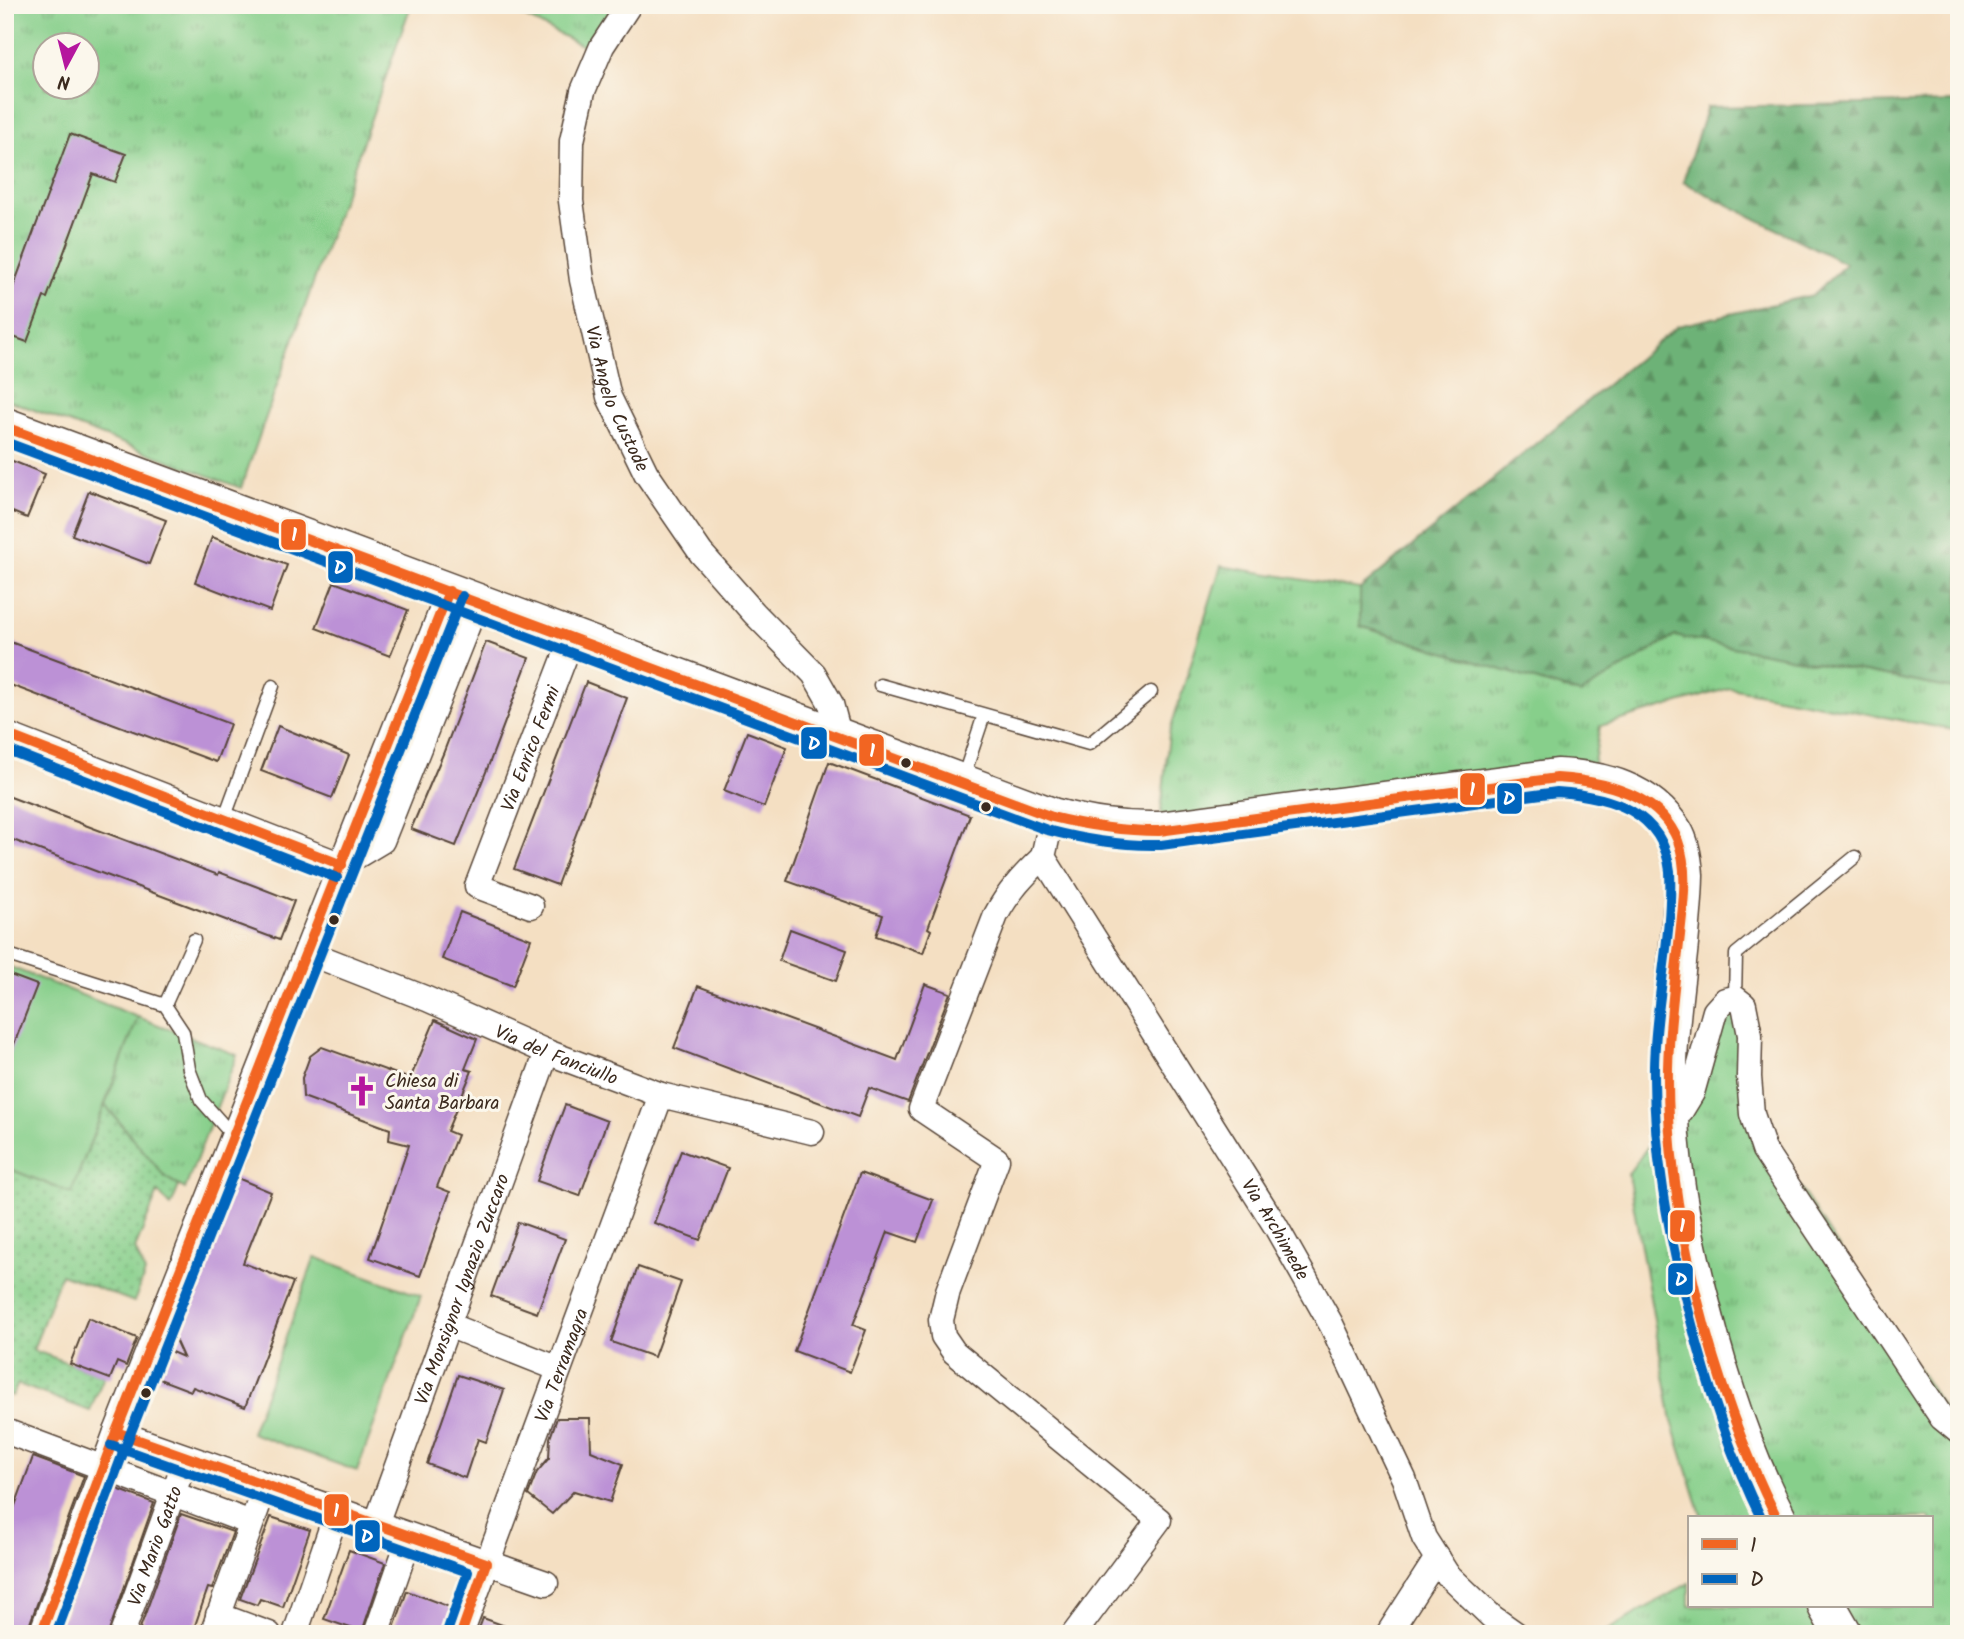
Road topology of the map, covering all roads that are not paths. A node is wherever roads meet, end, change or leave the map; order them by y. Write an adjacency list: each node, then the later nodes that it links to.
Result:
1 (629, 5): 10 (street, Via Angelo Custode)
2 (5, 427): 3 (main road)
3 (463, 597): 4 (main road); 16 (street); 16 (street)
4 (572, 638): 10 (main road); 17 (street, Via Enrico Fermi)
5 (880, 685): 8 (lane)
6 (273, 686): 12 (lane)
7 (1151, 692): 8 (lane)
8 (984, 715): 11 (lane)
9 (5, 734): 12 (street)
10 (840, 738): 11 (main road)
11 (961, 782): 13 (main road)
12 (214, 815): 16 (street)
13 (1052, 817): 15 (street); 25 (main road)
14 (1855, 856): 21 (lane)
15 (1042, 857): 42 (street, Via Archimede); 53 (street)
16 (342, 864): 19 (street)
17 (530, 906)
18 (194, 940): 22 (lane)
19 (307, 952): 23 (street, Via del Fanciullo); 27 (street)
20 (5, 954): 22 (lane)
21 (1735, 998): 25 (street); 32 (street)
22 (164, 1005): 27 (lane)
23 (547, 1052): 24 (street, Via del Fanciullo); 28 (street, Via Monsignor Ignazio Zuccaro)
24 (661, 1096): 26 (street, Via del Fanciullo); 29 (street, Via Terramagra)
25 (1667, 1121): 38 (main road)
26 (812, 1132)
27 (233, 1136): 31 (street)
28 (448, 1325): 29 (street); 40 (street, Via Monsignor Ignazio Zuccaro)
29 (559, 1368): 43 (street, Via Terramagra)
30 (5, 1431): 34 (street)
31 (116, 1432): 33 (street); 34 (street)
32 (1959, 1432)
33 (186, 1458): 35 (street); 36 (street, Via Mario Gatto)
34 (103, 1467): 36 (street); 47 (street)
35 (265, 1486): 37 (street); 39 (street)
36 (173, 1494): 39 (street); 48 (street, Via Mario Gatto)
37 (337, 1511): 40 (street); 50 (street)
38 (1776, 1516)
39 (251, 1523): 46 (street)
40 (376, 1524): 41 (street)
41 (410, 1536): 43 (street); 51 (street)
42 (1437, 1558): 54 (street); 55 (street, Via Archimede)
43 (486, 1563): 44 (street); 52 (street, Via Terramagra)
44 (546, 1583)
45 (1827, 1608): 56 (main road)
46 (215, 1625): 49 (street)
47 (41, 1634)
48 (122, 1634)
49 (269, 1634)
50 (295, 1634)
51 (376, 1634)
52 (461, 1634)
53 (1074, 1634)
54 (1388, 1634)
55 (1516, 1634)
56 (1843, 1634)

